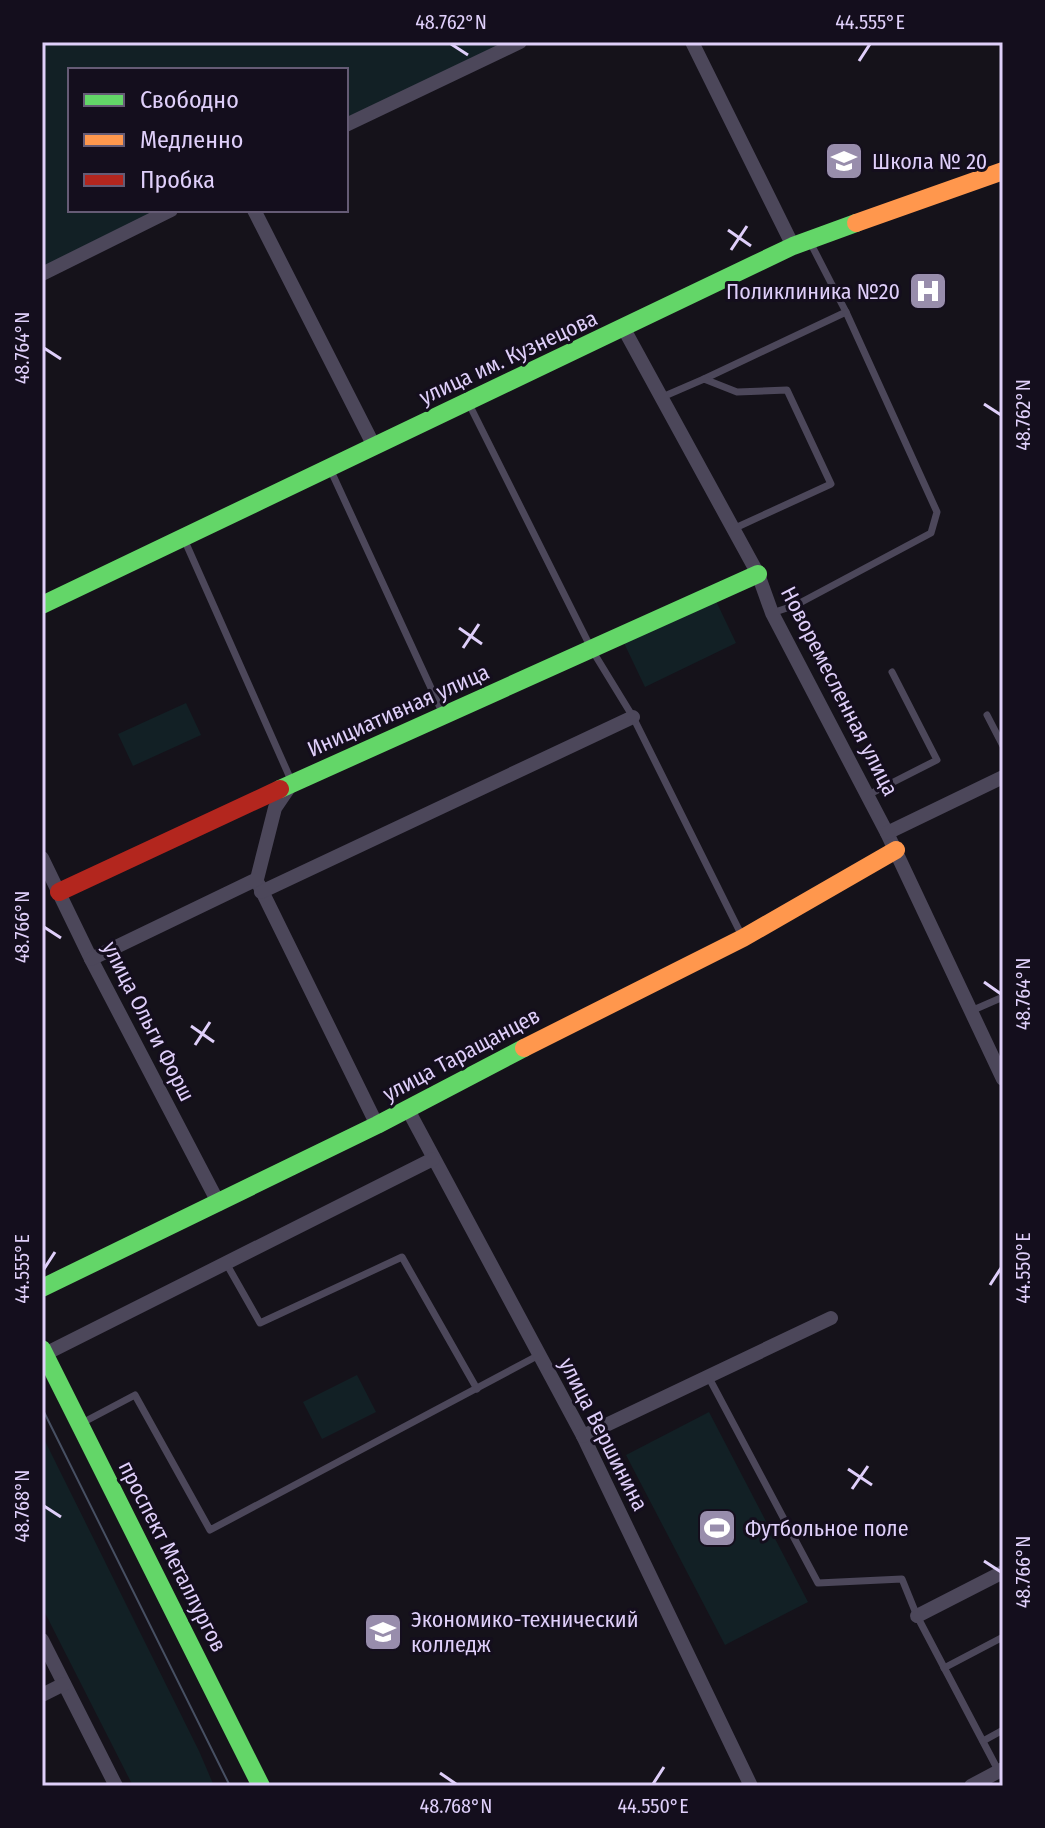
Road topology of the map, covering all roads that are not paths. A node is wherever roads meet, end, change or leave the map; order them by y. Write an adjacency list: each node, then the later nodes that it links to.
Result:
1 (520, 42): 3 (street)
2 (692, 42): 7 (street)
3 (348, 124)
4 (1003, 171): 7 (street, улица им. Кузнецова)
5 (167, 212): 8 (street)
6 (255, 212): 14 (street)
7 (801, 243): 9 (lane); 10 (street, улица им. Кузнецова)
8 (42, 274)
9 (846, 312): 11 (lane); 20 (lane)
10 (624, 329): 12 (street, Новоремесленная улица); 13 (street, улица им. Кузнецова)
11 (704, 379): 12 (lane); 16 (lane)
12 (660, 398): 16 (street, Новоремесленная улица)
13 (469, 403): 14 (street, улица им. Кузнецова); 21 (lane)
14 (374, 446): 15 (street, улица им. Кузнецова)
15 (329, 467): 17 (street, улица им. Кузнецова); 24 (lane)
16 (733, 529): 18 (street, Новоремесленная улица)
17 (183, 537): 19 (street, улица им. Кузнецова); 28 (lane)
18 (758, 574): 20 (street, Новоремесленная улица); 21 (street, Инициативная улица)
19 (42, 605)
20 (772, 613): 29 (street, Новоремесленная улица)
21 (592, 650): 24 (street, Инициативная улица); 25 (lane)
22 (892, 672): 29 (lane)
23 (987, 715): 26 (lane)
24 (443, 716): 28 (street, Инициативная улица)
25 (633, 717): 33 (street); 35 (lane)
26 (1003, 746)
27 (1003, 777): 30 (street)
28 (292, 783): 33 (street); 34 (street, Инициативная улица)
29 (868, 795): 30 (street, Новоремесленная улица)
30 (887, 833): 31 (street, Новоремесленная улица)
31 (896, 850): 35 (street, улица Таращанцев); 38 (street, Новоремесленная улица)
32 (42, 858): 34 (street, улица Ольги Форш)
33 (259, 885): 36 (street); 41 (street)
34 (59, 892): 36 (street, улица Ольги Форш)
35 (743, 938): 40 (street, улица Таращанцев)
36 (91, 959): 43 (street, улица Ольги Форш)
37 (1003, 997): 38 (lane)
38 (969, 1012): 39 (street, Новоремесленная улица)
39 (1003, 1079)
40 (407, 1108): 41 (street, улица Таращанцев); 42 (street, улица Вершинина)
41 (377, 1125): 43 (street, улица Таращанцев)
42 (433, 1159): 44 (street); 48 (street, улица Вершинина)
43 (219, 1204): 45 (street, улица Таращанцев)
44 (226, 1263): 47 (street); 50 (lane)
45 (42, 1288)
46 (831, 1318): 49 (street)
47 (43, 1353): 51 (street, проспект Металлургов)
48 (539, 1355): 50 (lane); 52 (street, улица Вершинина)
49 (707, 1376): 52 (street); 54 (lane)
50 (477, 1389): 51 (lane)
51 (80, 1424): 64 (street, проспект Металлургов)
52 (583, 1436): 65 (street, улица Вершинина)
53 (1003, 1572): 54 (street)
54 (917, 1616): 57 (lane)
55 (1003, 1637): 57 (lane)
56 (42, 1640): 58 (street)
57 (944, 1668): 61 (lane)
58 (64, 1684): 59 (street); 63 (street)
59 (42, 1695)
60 (1003, 1730): 61 (lane)
61 (983, 1741): 62 (lane)
62 (1001, 1770): 66 (street)
63 (116, 1786)
64 (261, 1786)
65 (751, 1786)
66 (971, 1786)

